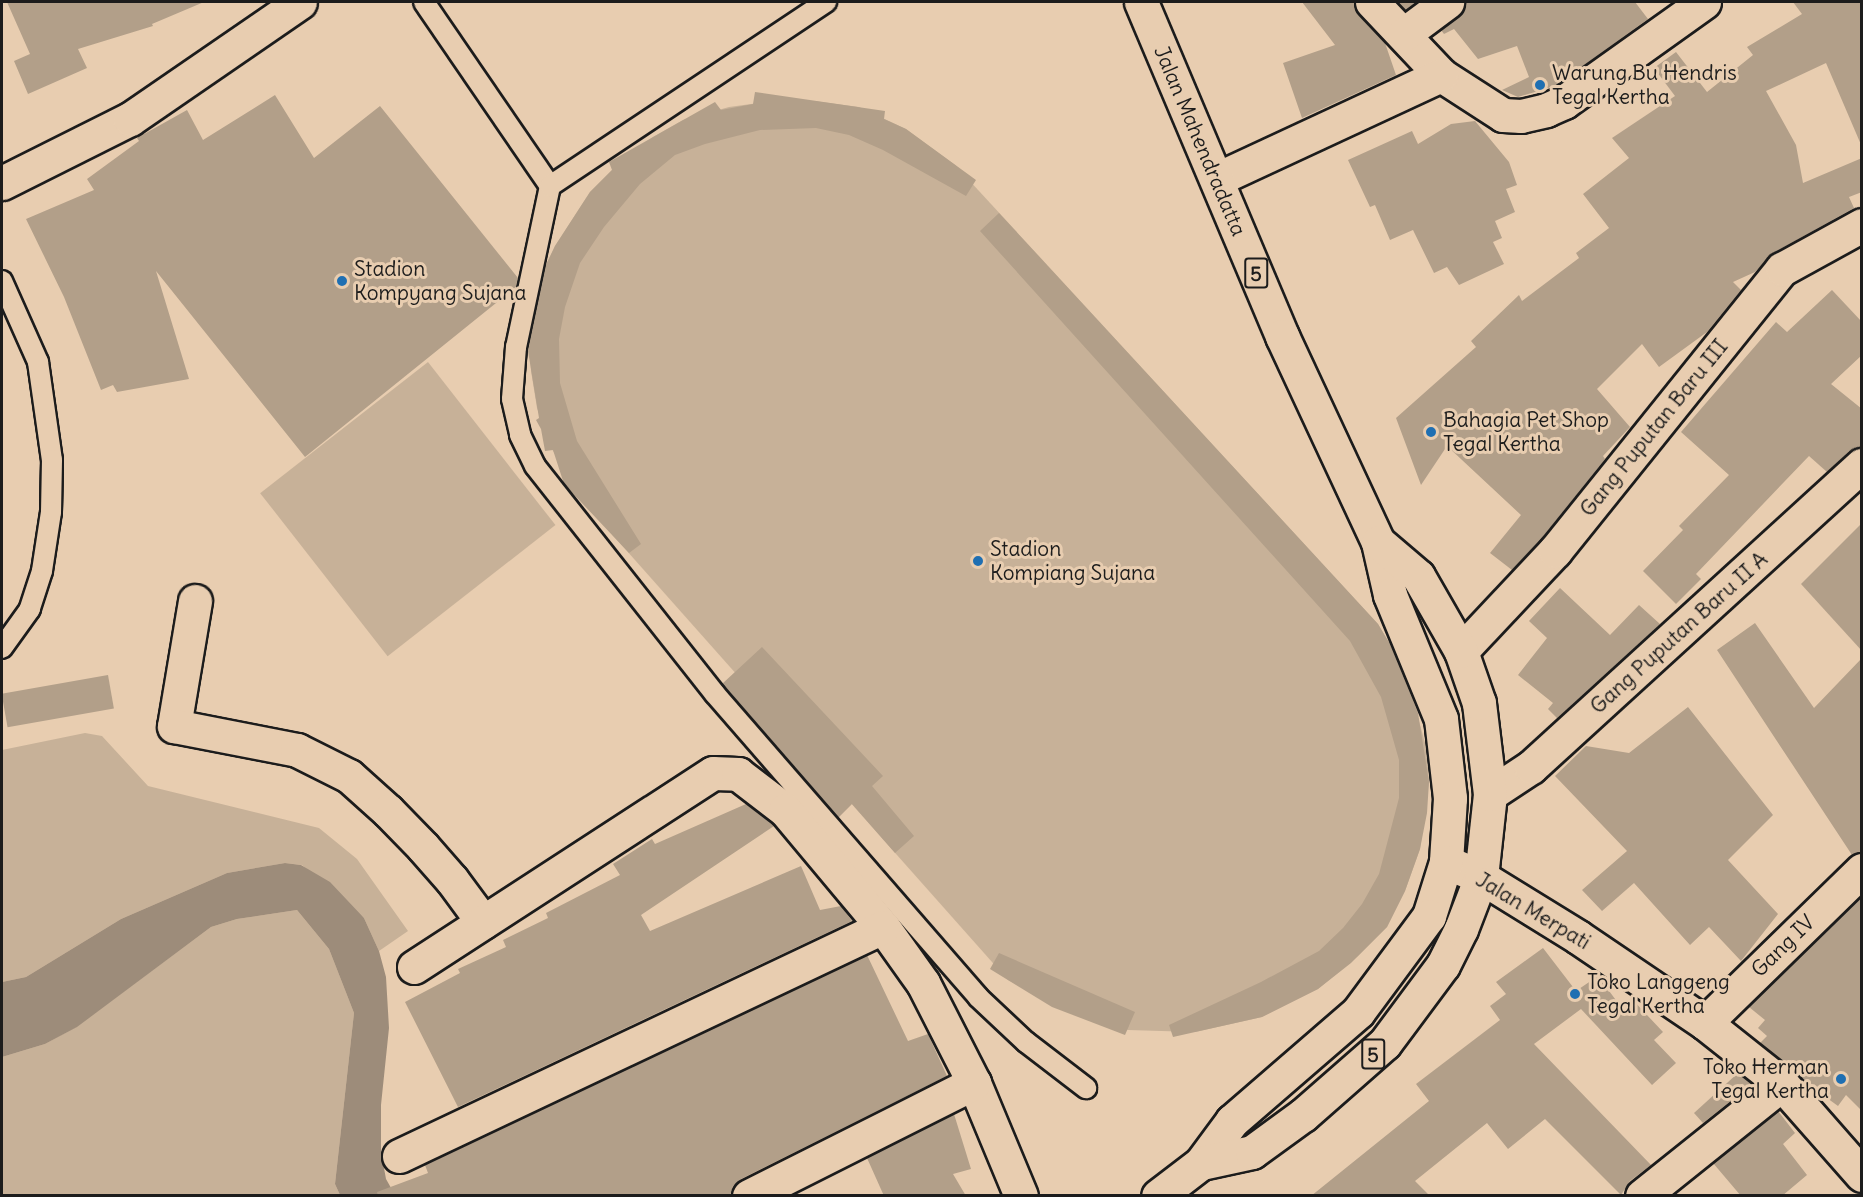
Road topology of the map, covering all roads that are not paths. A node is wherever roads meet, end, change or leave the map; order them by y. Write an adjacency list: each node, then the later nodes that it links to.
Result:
1 (300, 2): 11 (main road)
2 (424, 2): 12 (lane)
3 (826, 2): 12 (lane)
4 (1141, 2): 10 (main road, Jalan Mahendradatta / 5)
5 (1372, 2): 8 (main road)
6 (1447, 2): 8 (main road)
7 (1704, 2): 9 (main road)
8 (1404, 34): 9 (main road)
9 (1441, 75): 10 (main road)
10 (1217, 179): 16 (main road, Jalan Mahendradatta / 5)
11 (2, 183)
12 (550, 186): 30 (lane)
13 (1862, 225): 19 (main road, Gang Puputan Baru III)
14 (2, 281): 18 (lane)
15 (1862, 465): 20 (main road, Gang Puputan Baru II A)
16 (1378, 542): 19 (main road, Jalan Mahendradatta / 5); 21 (main road, Jalan Mahendradatta / 5)
17 (195, 601): 24 (main road)
18 (2, 648)
19 (1461, 651): 20 (main road, Jalan Mahendradatta / 5)
20 (1490, 794): 23 (main road, Jalan Mahendradatta / 5)
21 (1446, 862): 23 (main road, Jalan Merpati); 32 (main road, Jalan Mahendradatta / 5)
22 (1862, 870): 27 (main road, Gang IV)
23 (1481, 877): 27 (main road, Jalan Merpati); 32 (main road, Jalan Mahendradatta / 5)
24 (483, 922): 25 (main road); 26 (main road)
25 (882, 927): 28 (main road); 31 (main road)
26 (414, 967)
27 (1705, 1023): 29 (main road, Jalan Merpati)
28 (974, 1083): 34 (main road); 35 (main road)
29 (1782, 1084): 33 (main road, Jalan Merpati); 37 (main road)
30 (1086, 1088)
31 (399, 1156)
32 (1201, 1163): 36 (main road, Jalan Mahendradatta / 5)
33 (1862, 1175)
34 (749, 1196)
35 (1021, 1196)
36 (1158, 1196)
37 (1642, 1196)

